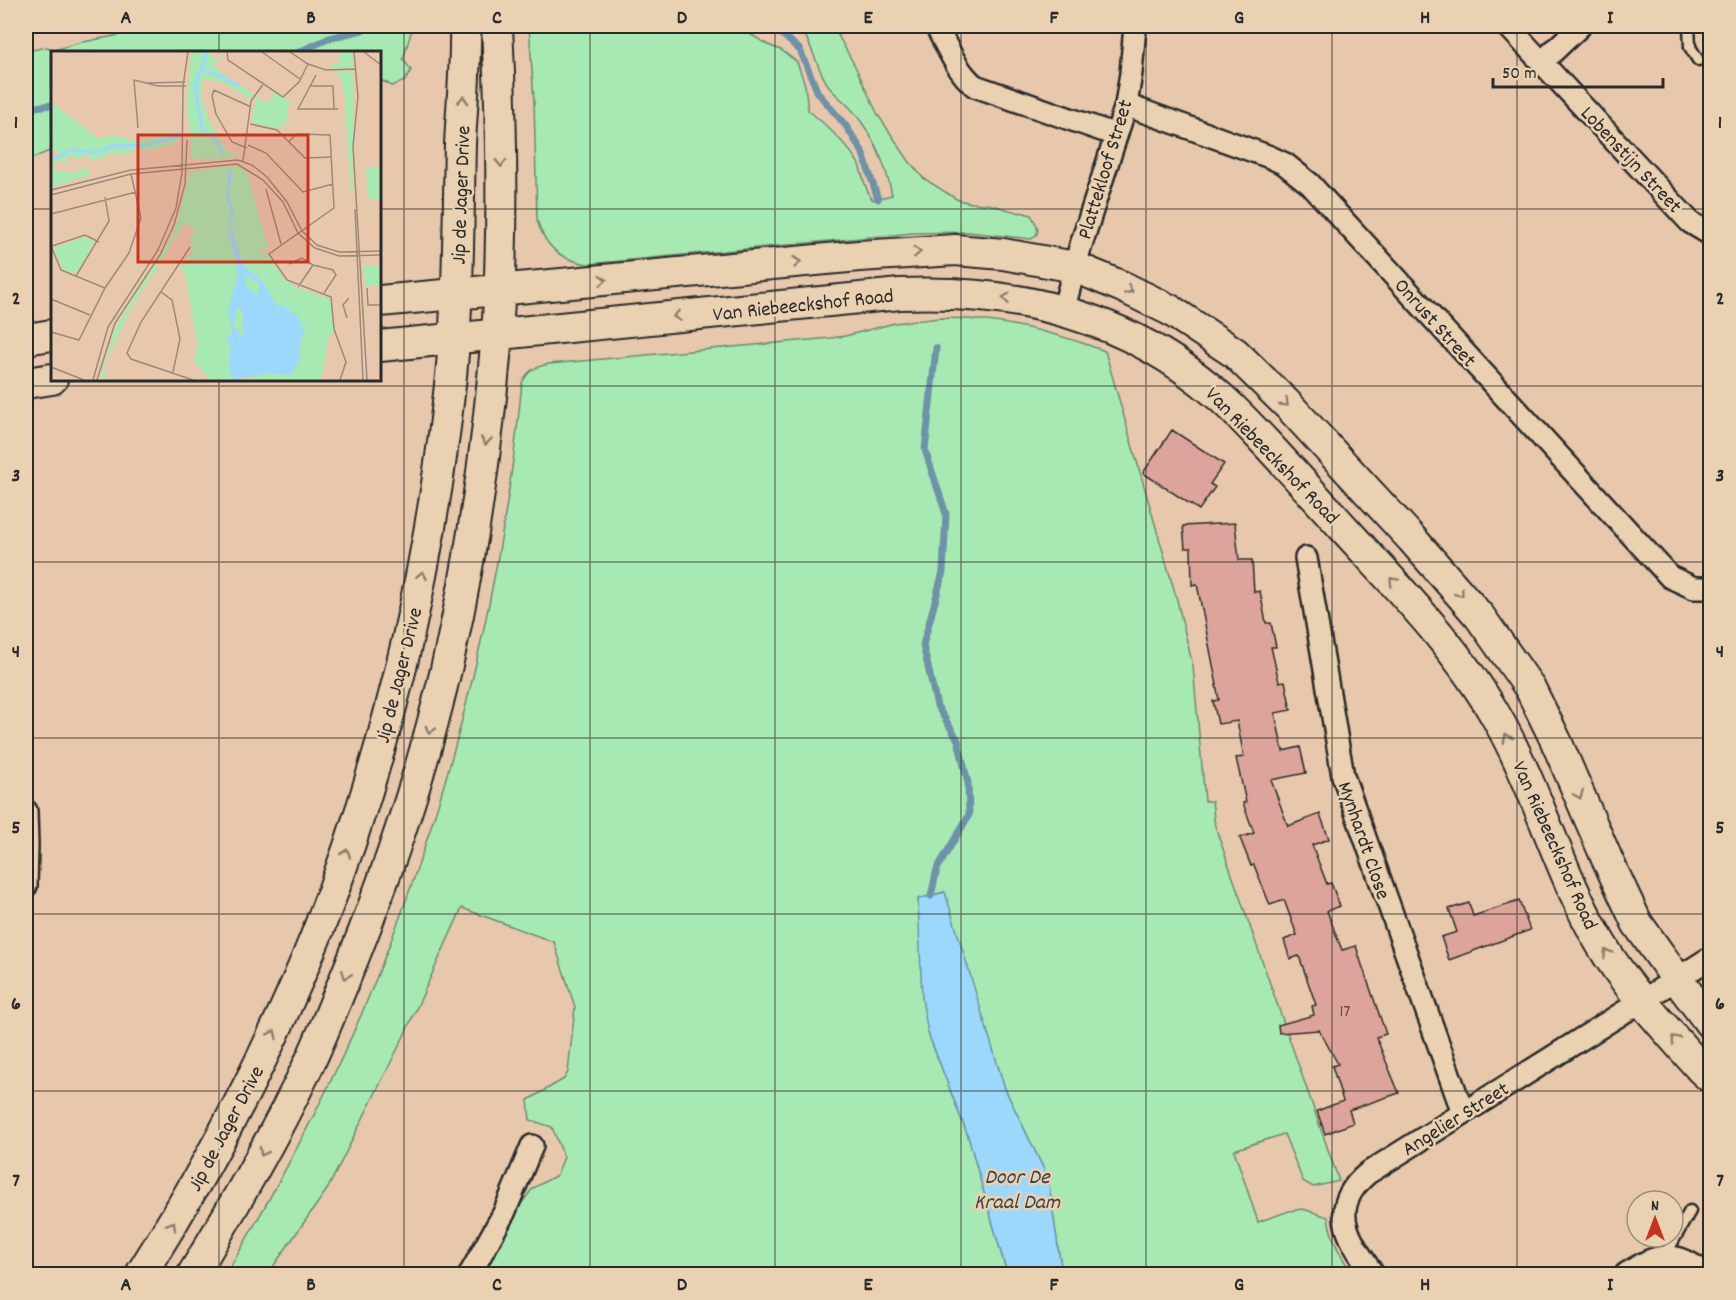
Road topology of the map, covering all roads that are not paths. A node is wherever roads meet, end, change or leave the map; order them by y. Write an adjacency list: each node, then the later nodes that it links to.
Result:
1 (465, 26): 15 (street, Jip de Jager Drive, one-way to 1)
2 (936, 26): 11 (street)
3 (1135, 26): 10 (street, Plattekloof Street)
4 (1508, 26): 9 (street, Lobenstijn Street)
5 (1580, 26): 9 (street)
6 (1689, 26): 8 (lane)
7 (498, 36): 14 (street, Jip de Jager Drive, one-way to 14)
8 (1698, 60)
9 (1542, 62): 12 (street, Lobenstijn Street)
10 (1126, 105): 11 (street, Plattekloof Street); 26 (street, Onrust Street)
11 (1116, 135): 13 (street, Plattekloof Street)
12 (1710, 234)
13 (1075, 267): 14 (street, Van Riebeeckshof Road, one-way to 13); 17 (street, Plattekloof Street); 30 (street, Van Riebeeckshof Road, one-way to 30)
14 (499, 289): 15 (street, Van Riebeeckshof Road); 19 (street, Jip de Jager Drive)
15 (456, 294): 16 (street, Van Riebeeckshof Road); 21 (street, Jip de Jager Drive)
16 (381, 301)
17 (1063, 311): 19 (street, Van Riebeeckshof Road, one-way to 19); 31 (street, Van Riebeeckshof Road, one-way to 17)
18 (51, 335): 20 (street)
19 (496, 336): 21 (street, Van Riebeeckshof Road); 39 (street, Jip de Jager Drive, one-way to 39)
20 (26, 339)
21 (454, 339): 22 (street, Van Riebeeckshof Road); 38 (street, Jip de Jager Drive, one-way to 21)
22 (381, 346)
23 (51, 379): 24 (street)
24 (26, 383)
25 (1306, 558): 34 (street, Mynhardt Close)
26 (1710, 588)
27 (26, 811): 28 (street)
28 (26, 886)
29 (1710, 957): 30 (street, Angelier Street)
30 (1677, 979): 31 (street, Angelier Street); 32 (street, Van Riebeeckshof Road)
31 (1641, 1000): 33 (street, Van Riebeeckshof Road, one-way to 31); 34 (street, Angelier Street)
32 (1710, 1023)
33 (1710, 1077)
34 (1463, 1113): 41 (street, Angelier Street)
35 (532, 1146): 40 (street)
36 (1690, 1211): 37 (lane)
37 (1664, 1257): 42 (street); 43 (street)
38 (141, 1275)
39 (193, 1275)
40 (470, 1275)
41 (1373, 1275)
42 (1626, 1275)
43 (1707, 1275)

